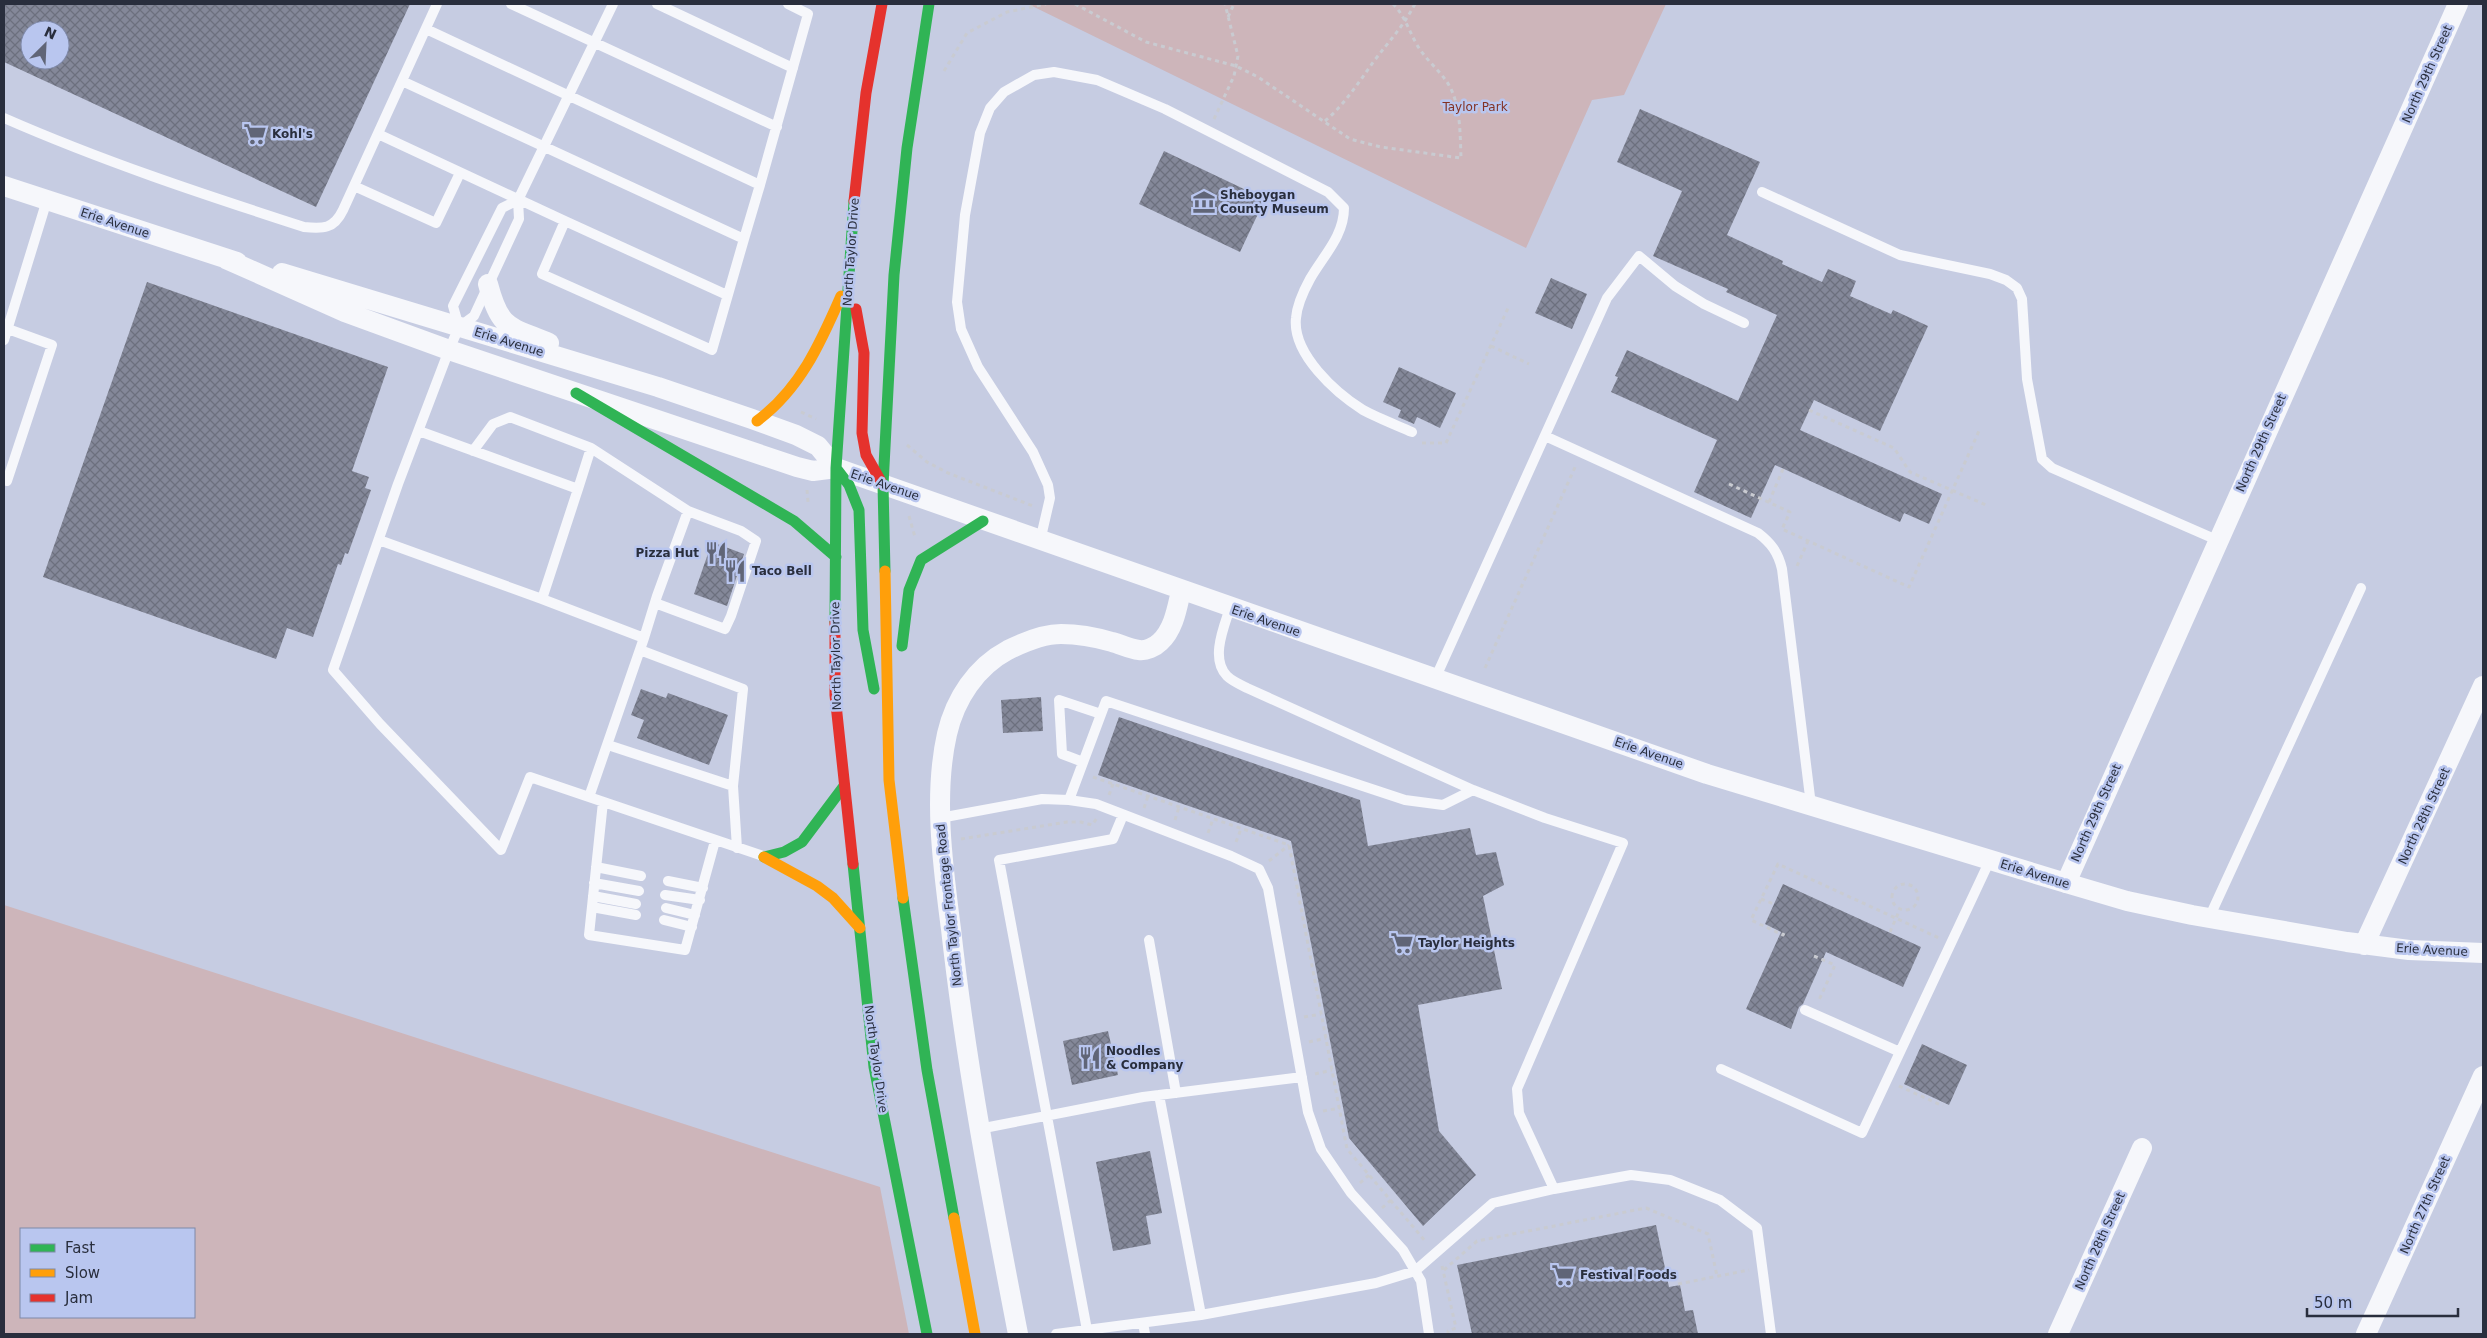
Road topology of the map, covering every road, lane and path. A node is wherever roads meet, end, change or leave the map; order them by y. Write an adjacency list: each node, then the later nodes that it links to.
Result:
1 (437, 4): 17 (lane)
2 (511, 4): 18 (lane)
3 (613, 4): 18 (lane)
4 (657, 4): 20 (lane)
5 (788, 4): 20 (lane)
6 (882, 4): 40 (main road, North Taylor Drive)
7 (929, 4): 66 (main road)
8 (1046, 4): 21 (path)
9 (1076, 4): 19 (path)
10 (1225, 4): 15 (path)
11 (1234, 4): 15 (path)
12 (1393, 4): 16 (path)
13 (1415, 4): 16 (path)
14 (2458, 4): 76 (street, North 29th Street)
15 (1228, 17): 19 (path)
16 (1407, 20): 25 (path); 25 (path)
17 (426, 29): 22 (lane); 23 (lane)
18 (595, 43): 23 (lane); 26 (lane)
19 (1236, 66): 25 (path); 27 (path)
20 (793, 68): 26 (lane)
21 (944, 70)
22 (402, 81): 28 (lane); 29 (lane)
23 (569, 96): 29 (lane); 31 (lane)
24 (4, 118): 33 (lane)
25 (1325, 121)
26 (777, 127): 31 (lane)
27 (1209, 130): 57 (lane); 77 (lane)
28 (378, 134): 30 (lane); 33 (lane)
29 (545, 147): 36 (lane); 38 (lane)
30 (460, 173): 33 (lane); 36 (lane)
31 (760, 185): 38 (lane)
32 (4, 186): 35 (street, Erie Avenue)
33 (354, 186)
34 (1762, 192): 76 (lane)
35 (47, 200): 39 (street, Erie Avenue); 46 (lane)
36 (518, 200): 37 (lane); 41 (lane); 45 (lane)
37 (565, 221): 42 (lane); 42 (lane)
38 (744, 239): 42 (lane)
39 (226, 260): 45 (street, Erie Avenue); 49 (street, Erie Avenue)
40 (848, 281): 54 (main road); 62 (main road, North Taylor Drive); 66 (main road)
41 (488, 284): 45 (lane); 51 (street)
42 (727, 295)
43 (1509, 306): 48 (path)
44 (1744, 323): 58 (lane)
45 (459, 327): 49 (lane); 51 (street, Erie Avenue)
46 (8, 329): 47 (lane); 64 (lane)
47 (4, 340)
48 (1490, 346): 50 (path); 57 (path)
49 (450, 350): 52 (street, Erie Avenue); 55 (lane)
50 (1529, 364)
51 (658, 387): 54 (street, Erie Avenue)
52 (576, 393): 62 (street, Erie Avenue); 79 (main road)
53 (1809, 410): 68 (path)
54 (757, 421): 62 (street, Erie Avenue)
55 (418, 431): 60 (lane); 74 (lane)
56 (1978, 431): 68 (path)
57 (1412, 432)
58 (1545, 436): 61 (lane); 90 (lane)
59 (591, 448): 60 (lane); 67 (lane); 71 (lane)
60 (473, 451): 67 (lane)
61 (1581, 453): 80 (lane); 89 (path)
62 (836, 468): 66 (street, Erie Avenue); 79 (main road, North Taylor Drive); 96 (main road)
63 (1783, 469): 69 (path)
64 (4, 476)
65 (1729, 484): 69 (path)
66 (883, 485): 73 (street, Erie Avenue); 96 (main road)
67 (578, 489): 83 (lane)
68 (1952, 491): 70 (path); 78 (path)
69 (1768, 502): 78 (path)
70 (1986, 505)
71 (688, 511): 84 (lane); 84 (lane)
72 (909, 516): 75 (path)
73 (983, 521): 77 (street, Erie Avenue); 88 (main road)
74 (378, 540): 83 (lane); 101 (lane)
75 (917, 540)
76 (2217, 540): 119 (street, North 29th Street)
77 (1040, 541): 82 (street, Erie Avenue)
78 (1808, 541): 80 (path)
79 (836, 557): 99 (main road, North Taylor Drive)
80 (1782, 569): 104 (lane)
81 (2361, 588): 134 (lane)
82 (1181, 591): 85 (street, Erie Avenue); 107 (street, North Taylor Frontage Road)
83 (542, 599): 86 (lane)
84 (655, 603): 86 (lane)
85 (1230, 608): 90 (street, Erie Avenue); 100 (lane)
86 (644, 638): 87 (lane)
87 (640, 650): 94 (lane); 98 (lane)
88 (902, 660)
89 (1485, 668)
90 (1435, 679): 104 (street, Erie Avenue)
91 (2483, 686): 142 (street, North 28th Street)
92 (900, 698): 96 (main road)
93 (1101, 714): 95 (lane); 95 (lane); 100 (lane)
94 (608, 745): 98 (lane); 101 (lane)
95 (1083, 762): 102 (lane)
96 (889, 780): 167 (main road)
97 (1113, 784): 105 (path)
98 (733, 786): 111 (lane)
99 (844, 786): 112 (main road); 137 (main road, North Taylor Drive)
100 (1473, 790): 157 (lane)
101 (589, 797): 103 (lane)
102 (1070, 800): 105 (lane); 107 (lane)
103 (603, 802): 108 (lane); 114 (lane)
104 (1811, 805): 113 (street, Erie Avenue)
105 (1104, 807): 106 (lane); 109 (path)
106 (1123, 814): 115 (lane); 154 (lane)
107 (940, 818): 109 (street, North Taylor Frontage Road)
108 (715, 841): 111 (lane); 120 (lane)
109 (942, 842): 155 (street, North Taylor Frontage Road)
110 (1289, 845): 115 (path)
111 (737, 848): 112 (lane)
112 (764, 856): 137 (main road)
113 (1990, 860): 119 (street, Erie Avenue); 141 (lane)
114 (596, 867): 116 (lane); 118 (lane)
115 (1259, 869): 149 (lane)
116 (641, 876)
117 (668, 881): 120 (lane)
118 (594, 883): 121 (lane); 123 (lane)
119 (2066, 883): 134 (street, Erie Avenue)
120 (702, 888): 125 (lane)
121 (639, 891)
122 (664, 895): 125 (lane)
123 (592, 896): 126 (lane); 128 (lane)
124 (1761, 899): 127 (path); 133 (path); 139 (path)
125 (700, 900): 132 (lane)
126 (636, 904)
127 (1774, 904)
128 (592, 907): 131 (lane); 136 (lane)
129 (666, 908): 132 (lane)
130 (1900, 909): 130 (path); 133 (path)
131 (636, 915)
132 (696, 915): 136 (lane)
133 (1896, 918): 138 (path); 141 (path)
134 (2208, 918): 142 (street, Erie Avenue)
135 (664, 920): 136 (lane)
136 (692, 926)
137 (860, 928): 166 (main road, North Taylor Drive)
138 (1890, 932)
139 (1784, 933)
140 (1149, 940): 151 (lane)
141 (1951, 943): 146 (lane)
142 (2364, 945): 143 (street, Erie Avenue)
143 (2483, 953)
144 (1814, 956): 145 (path)
145 (1809, 1011): 146 (lane)
146 (1900, 1052): 150 (lane)
147 (1721, 1069): 150 (lane)
148 (2483, 1076): 174 (street, North 27th Street)
149 (1302, 1077): 151 (lane); 160 (lane)
150 (1887, 1081): 153 (path)
151 (1176, 1093): 152 (lane)
152 (1159, 1095): 154 (lane); 163 (lane)
153 (1944, 1106)
154 (1048, 1116): 155 (lane); 165 (lane)
155 (979, 1129): 168 (street, North Taylor Frontage Road)
156 (2142, 1148): 173 (street, North 28th Street)
157 (1554, 1189): 158 (lane); 160 (lane)
158 (1762, 1267): 161 (path); 172 (lane)
159 (1444, 1270): 161 (path)
160 (1415, 1271): 163 (lane); 171 (lane)
161 (1717, 1276): 162 (path)
162 (1678, 1284)
163 (1201, 1315): 164 (lane)
164 (1143, 1323): 165 (lane); 170 (lane)
165 (1086, 1330): 169 (lane)
166 (927, 1334)
167 (975, 1334)
168 (1018, 1334)
169 (1056, 1334)
170 (1145, 1334)
171 (1429, 1334)
172 (1772, 1334)
173 (2058, 1334)
174 (2366, 1334)

